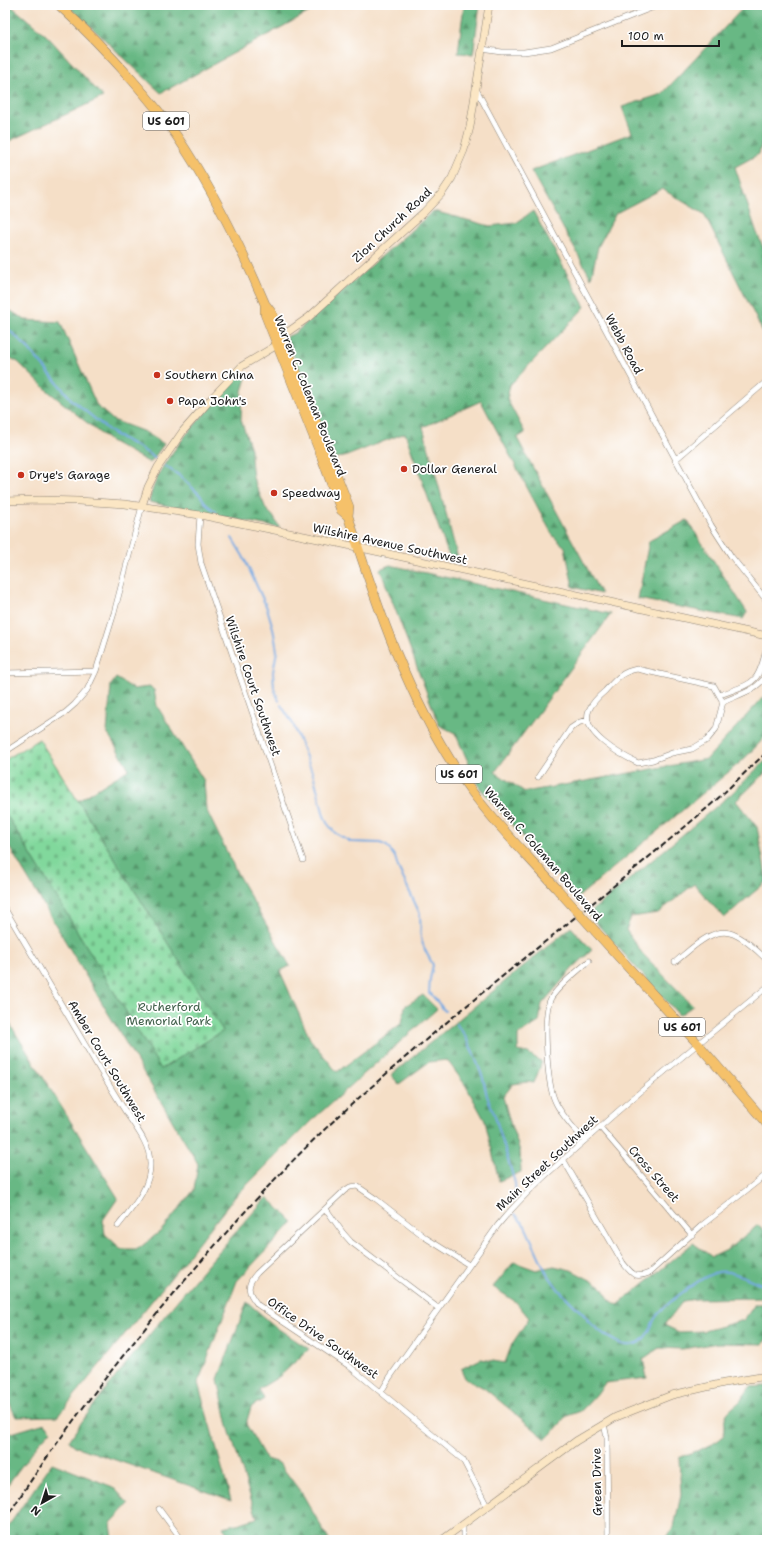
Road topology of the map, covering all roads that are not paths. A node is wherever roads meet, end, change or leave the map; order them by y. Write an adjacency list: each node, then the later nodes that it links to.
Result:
1 (59, 5): 6 (highway, Warren C. Coleman Boulevard / US 601)
2 (489, 5): 4 (street, Zion Church Road)
3 (659, 5): 4 (street)
4 (482, 49): 5 (street, Zion Church Road)
5 (476, 89): 7 (street, Zion Church Road); 10 (street, Webb Road)
6 (265, 304): 7 (highway, Warren C. Coleman Boulevard / US 601); 8 (highway, Warren C. Coleman Boulevard / US 601)
7 (282, 336): 14 (highway, Warren C. Coleman Boulevard / US 601)
8 (277, 345): 12 (street); 14 (highway, Warren C. Coleman Boulevard / US 601)
9 (767, 381): 10 (street)
10 (675, 460): 16 (street, Webb Road)
11 (5, 501): 12 (street, Wilshire Avenue Southwest)
12 (142, 506): 13 (street, Wilshire Avenue Southwest); 19 (street)
13 (200, 515): 15 (street, Wilshire Avenue Southwest); 27 (street, Wilshire Court Southwest)
14 (348, 516): 15 (highway, Warren C. Coleman Boulevard / US 601)
15 (358, 547): 17 (street, Wilshire Avenue Southwest); 33 (highway, Warren C. Coleman Boulevard / US 601, bridge)
16 (767, 600)
17 (767, 636)
18 (767, 646): 22 (street)
19 (96, 670): 20 (street); 25 (street)
20 (5, 673)
21 (767, 674): 23 (street)
22 (720, 695): 23 (street); 24 (street)
23 (722, 702): 24 (street)
24 (588, 720): 26 (street)
25 (5, 752)
26 (538, 777)
27 (303, 860)
28 (5, 909): 40 (street, Amber Court Southwest)
29 (767, 960): 31 (street)
30 (589, 961): 36 (street)
31 (675, 962)
32 (767, 986): 33 (street, Main Street Southwest)
33 (698, 1044): 34 (highway, Warren C. Coleman Boulevard / US 601); 35 (street, Main Street Southwest)
34 (767, 1124)
35 (600, 1127): 36 (street, Main Street Southwest); 41 (street, Cross Street)
36 (584, 1140): 37 (street, Main Street Southwest)
37 (563, 1159): 41 (street); 42 (street, Main Street Southwest)
38 (767, 1174): 41 (street)
39 (326, 1209): 42 (street, Office Drive Southwest); 43 (street); 45 (street, Office Drive Southwest)
40 (118, 1226)
41 (692, 1235)
42 (469, 1266): 43 (street, Main Street Southwest)
43 (438, 1308): 45 (street, Main Street Southwest)
44 (767, 1376): 46 (street)
45 (381, 1392): 47 (street, Office Drive Southwest)
46 (604, 1424): 47 (street); 53 (street, Green Drive)
47 (487, 1506): 49 (street)
48 (159, 1508): 50 (street)
49 (463, 1524): 51 (street); 52 (street)
50 (182, 1540)
51 (442, 1540)
52 (463, 1540)
53 (608, 1540)

